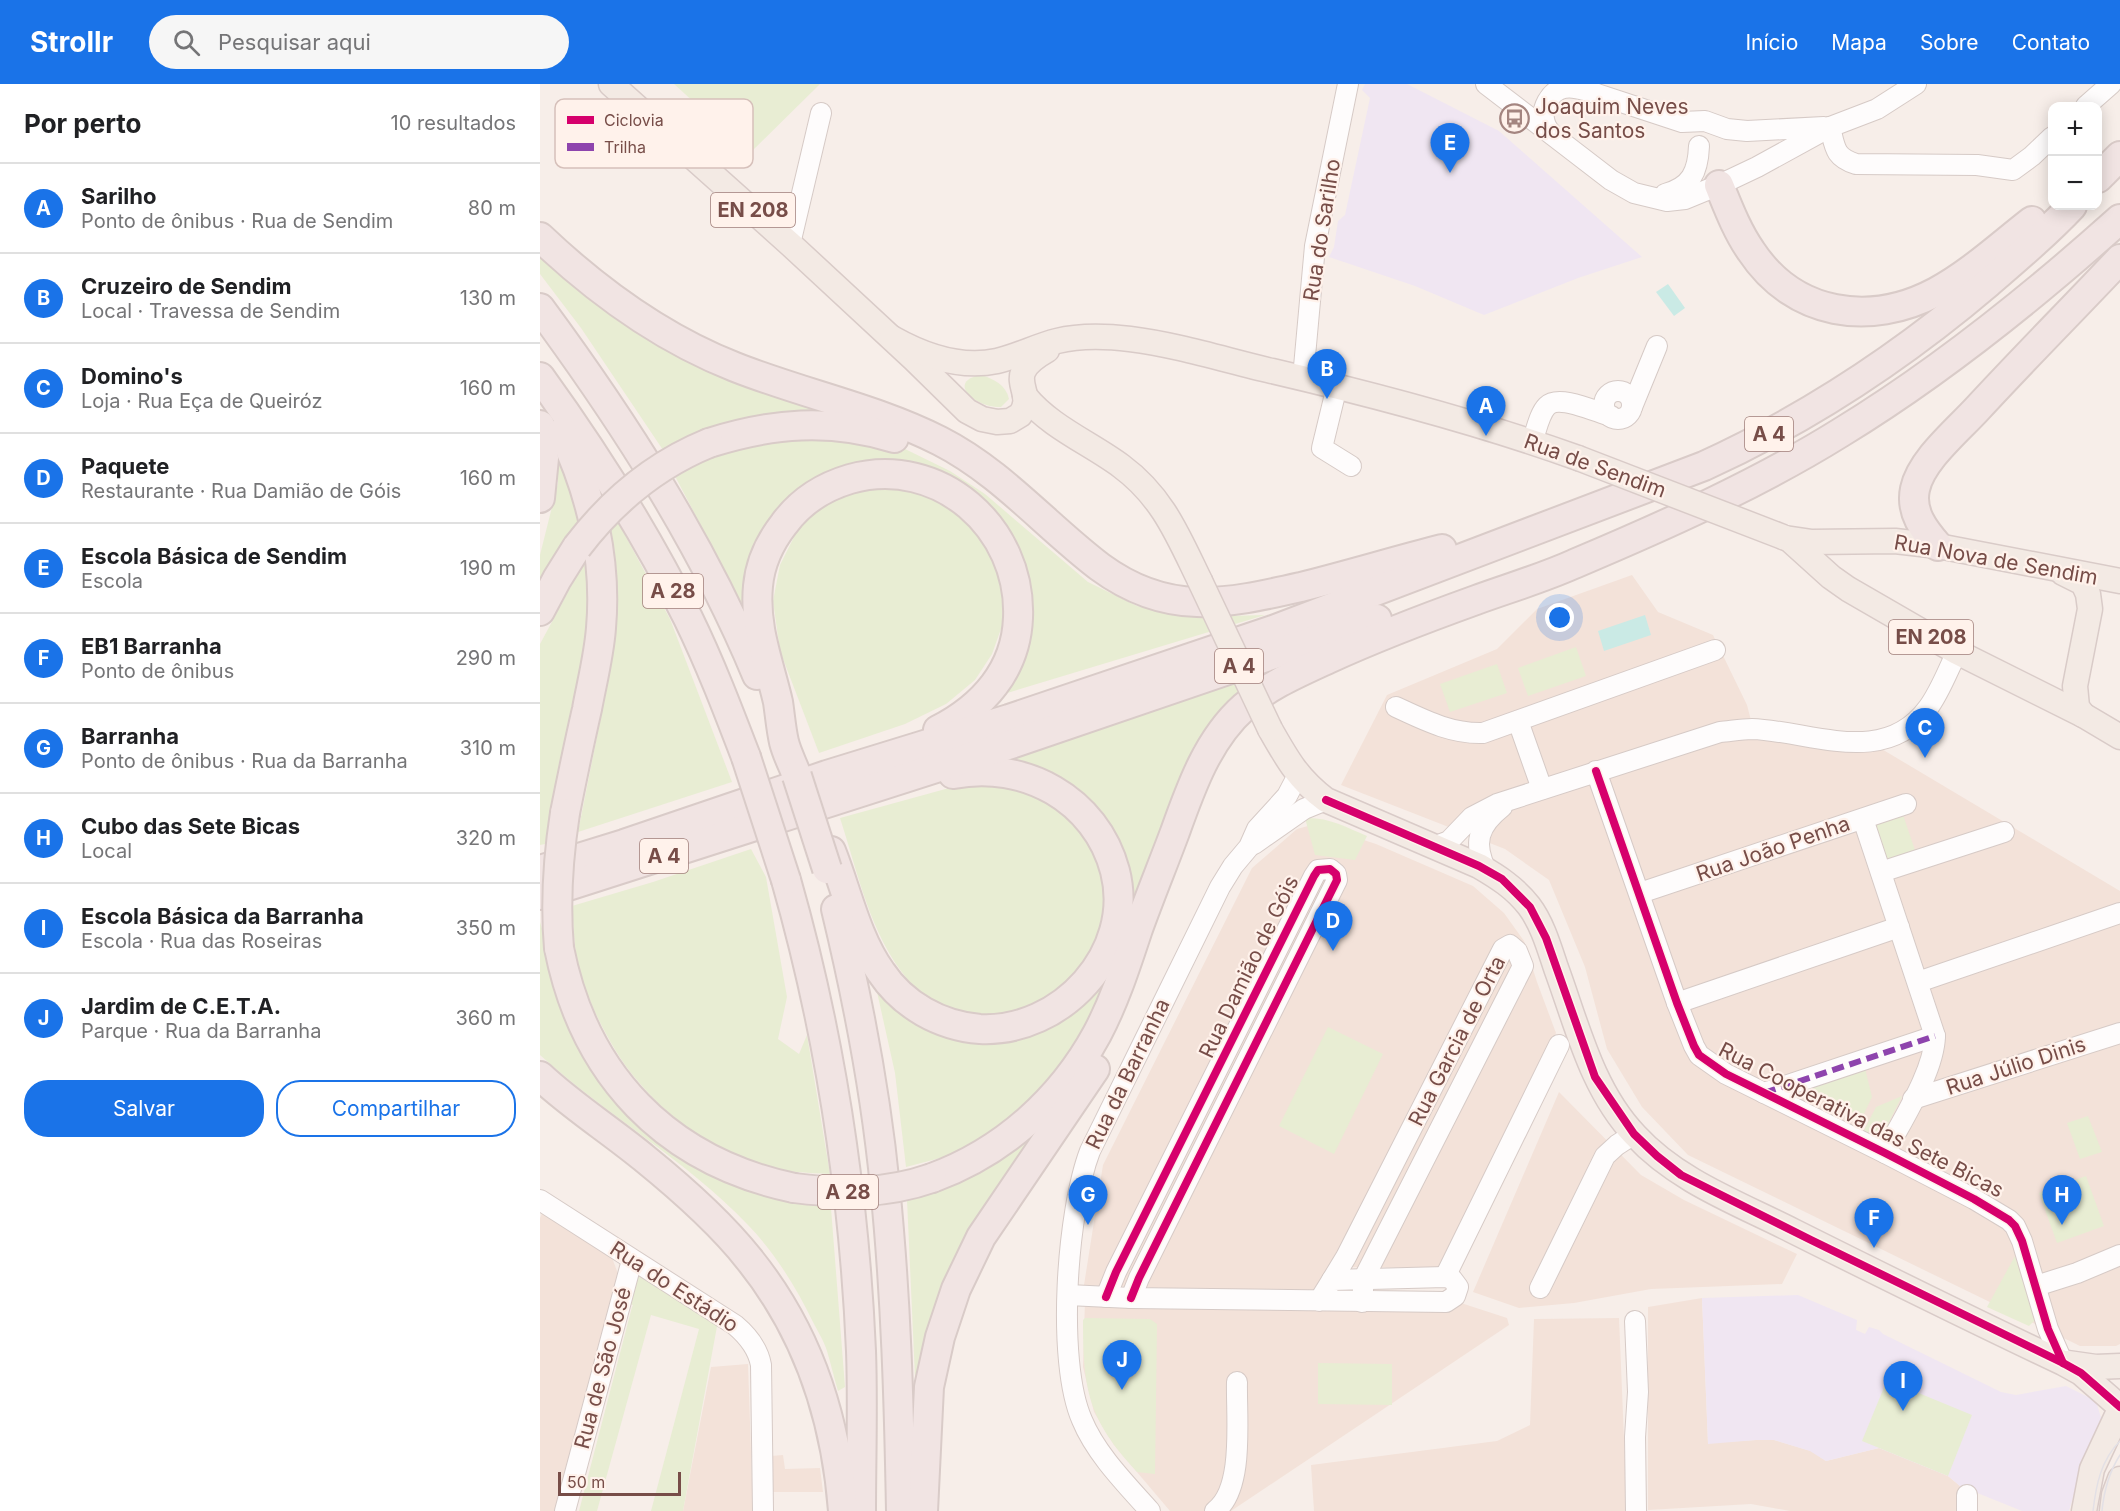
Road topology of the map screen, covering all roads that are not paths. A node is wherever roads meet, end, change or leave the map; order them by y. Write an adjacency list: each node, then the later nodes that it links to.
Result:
1 (612, 84): 8 (main road, Rua de Sendim / EN 208)
2 (1348, 84): 31 (street, Rua do Sarilho)
3 (1486, 84): 15 (street)
4 (1575, 84): 7 (street)
5 (1916, 84): 12 (street)
6 (2111, 84): 9 (street)
7 (1597, 94): 11 (street); 15 (street)
8 (629, 99)
9 (2091, 102)
10 (821, 113): 23 (street)
11 (1682, 122): 12 (street); 14 (street)
12 (1830, 127): 13 (street); 17 (street)
13 (2048, 141)
14 (1699, 146): 17 (street); 18 (street)
15 (1566, 147): 18 (street)
16 (705, 168): 23 (main road, Rua de Sendim / EN 208)
17 (1719, 185): 18 (street); 19 (highway)
18 (1650, 198)
19 (2048, 209)
20 (2068, 210): 47 (highway, A 4)
21 (2120, 219): 49 (highway, A 4)
22 (540, 237): 48 (highway)
23 (790, 244): 27 (main road, Rua de Sendim / EN 208)
24 (2120, 259): 52 (highway)
25 (540, 308): 66 (highway, A 28)
26 (1080, 337): 29 (main road, Rua de Sendim / EN 208); 31 (main road, Rua de Sendim / EN 208); 35 (main road, Rua de Sendim)
27 (892, 338): 29 (main road, Rua de Sendim); 37 (main road, Rua de Sendim / EN 208)
28 (1657, 346): 32 (street)
29 (974, 362): 35 (main road, Rua de Sendim); 37 (main road)
30 (540, 377): 124 (highway, A 28, bridge)
31 (1303, 378): 33 (main road, Rua de Sendim / EN 208)
32 (1644, 380): 34 (street); 39 (street)
33 (1336, 386): 43 (main road, Rua de Sendim / EN 208); 45 (street)
34 (1612, 392): 38 (street); 39 (street); 40 (street)
35 (1024, 394): 41 (main road, Rua de Sendim); 44 (main road)
36 (540, 396): 67 (highway, bridge)
37 (955, 399): 41 (main road, Rua de Sendim)
38 (1577, 405): 40 (street); 43 (street)
39 (1632, 407): 40 (street)
40 (1611, 416)
41 (1004, 422): 44 (main road)
42 (540, 425): 46 (highway)
43 (1532, 442): 50 (main road, Rua de Sendim / EN 208, bridge)
44 (1109, 458): 70 (main road, bridge)
45 (1351, 466)
46 (540, 498)
47 (1609, 503): 48 (highway); 69 (highway, A 4)
48 (1026, 505): 57 (highway, bridge)
49 (1688, 513): 67 (highway); 75 (highway, A 4)
50 (1786, 539): 51 (main road, Rua Nova de Sendim); 53 (main road, EN 208)
51 (1836, 541): 52 (main road, Rua Nova de Sendim); 53 (main road)
52 (1938, 546): 54 (main road, Rua Nova de Sendim)
53 (1819, 567): 59 (main road, EN 208)
54 (2046, 568): 55 (main road, Rua Nova de Sendim); 56 (main road)
55 (2120, 582): 56 (main road)
56 (2090, 609): 60 (main road)
57 (540, 611)
58 (1715, 650): 64 (street)
59 (1957, 652): 61 (main road, EN 208); 68 (street)
60 (2077, 669): 61 (main road); 63 (main road)
61 (2045, 694): 63 (main road, EN 208)
62 (1396, 707): 64 (street)
63 (2084, 714): 65 (main road, EN 208)
64 (1518, 720): 71 (street)
65 (2120, 737)
66 (785, 745): 69 (highway); 80 (highway, A 28, bridge)
67 (1207, 756): 126 (highway)
68 (1596, 771): 71 (street); 84 (street, Rua Cooperativa das Sete Bicas)
69 (827, 775): 81 (highway, A 4)
70 (1298, 775): 73 (main road); 78 (street, Rua da Barranha)
71 (1542, 789): 72 (street)
72 (1514, 799): 79 (street); 82 (street)
73 (1326, 800): 78 (street, Rua da Barranha); 79 (main road)
74 (1906, 804): 76 (street, Rua João Penha)
75 (788, 815): 80 (highway); 85 (highway, A 4)
76 (1863, 819): 83 (street); 84 (street, Rua João Penha)
77 (2004, 832): 83 (street)
78 (1249, 847): 108 (street, Rua da Barranha)
79 (1433, 847): 82 (main road)
80 (829, 860): 125 (highway, A 28)
81 (540, 870)
82 (1486, 870): 97 (main road)
83 (1881, 872): 87 (street)
84 (1640, 893): 89 (street, Rua Cooperativa das Sete Bicas)
85 (540, 895)
86 (2120, 913): 88 (street)
87 (1899, 927): 88 (street); 89 (street)
88 (1918, 982): 91 (street)
89 (1677, 1003): 94 (street, Rua Cooperativa das Sete Bicas)
90 (2120, 1033): 96 (street, Rua Júlio Dinis)
91 (1935, 1036): 94 (street); 96 (street)
92 (1559, 1046): 103 (street)
93 (540, 1076): 100 (highway)
94 (1764, 1093): 98 (street, Rua Cooperativa das Sete Bicas)
95 (540, 1097): 100 (highway)
96 (1913, 1099): 98 (street)
97 (1634, 1134): 107 (street); 114 (main road)
98 (1885, 1153): 106 (street, Rua Cooperativa das Sete Bicas)
99 (540, 1200): 102 (street, Rua do Estádio)
100 (721, 1228): 123 (highway)
101 (2120, 1255): 106 (street)
102 (632, 1260): 121 (street, Rua de São José); 122 (street, Rua do Estádio)
103 (1445, 1277): 104 (street); 112 (street)
104 (1364, 1278): 105 (street); 105 (street, Rua Garcia de Orta); 112 (street)
105 (1332, 1280): 111 (street)
106 (2036, 1286): 114 (street, Rua Cooperativa das Sete Bicas)
107 (1540, 1288)
108 (1068, 1295): 109 (street); 120 (street, Rua da Barranha)
109 (1106, 1297): 110 (street); 110 (street, Rua Damião de Góis)
110 (1131, 1298): 111 (street)
111 (1319, 1301): 112 (street)
112 (1362, 1302)
113 (1635, 1321): 128 (street)
114 (2063, 1362): 115 (main road); 118 (main road)
115 (2120, 1366)
116 (1237, 1382): 127 (street)
117 (2120, 1387): 118 (main road)
118 (2120, 1407): 129 (main road)
119 (2120, 1479): 130 (main road)
120 (1144, 1509)
121 (565, 1511)
122 (763, 1511)
123 (843, 1511)
124 (861, 1511)
125 (901, 1511)
126 (923, 1511)
127 (1215, 1511)
128 (1636, 1511)
129 (2084, 1511)
130 (2112, 1511)

